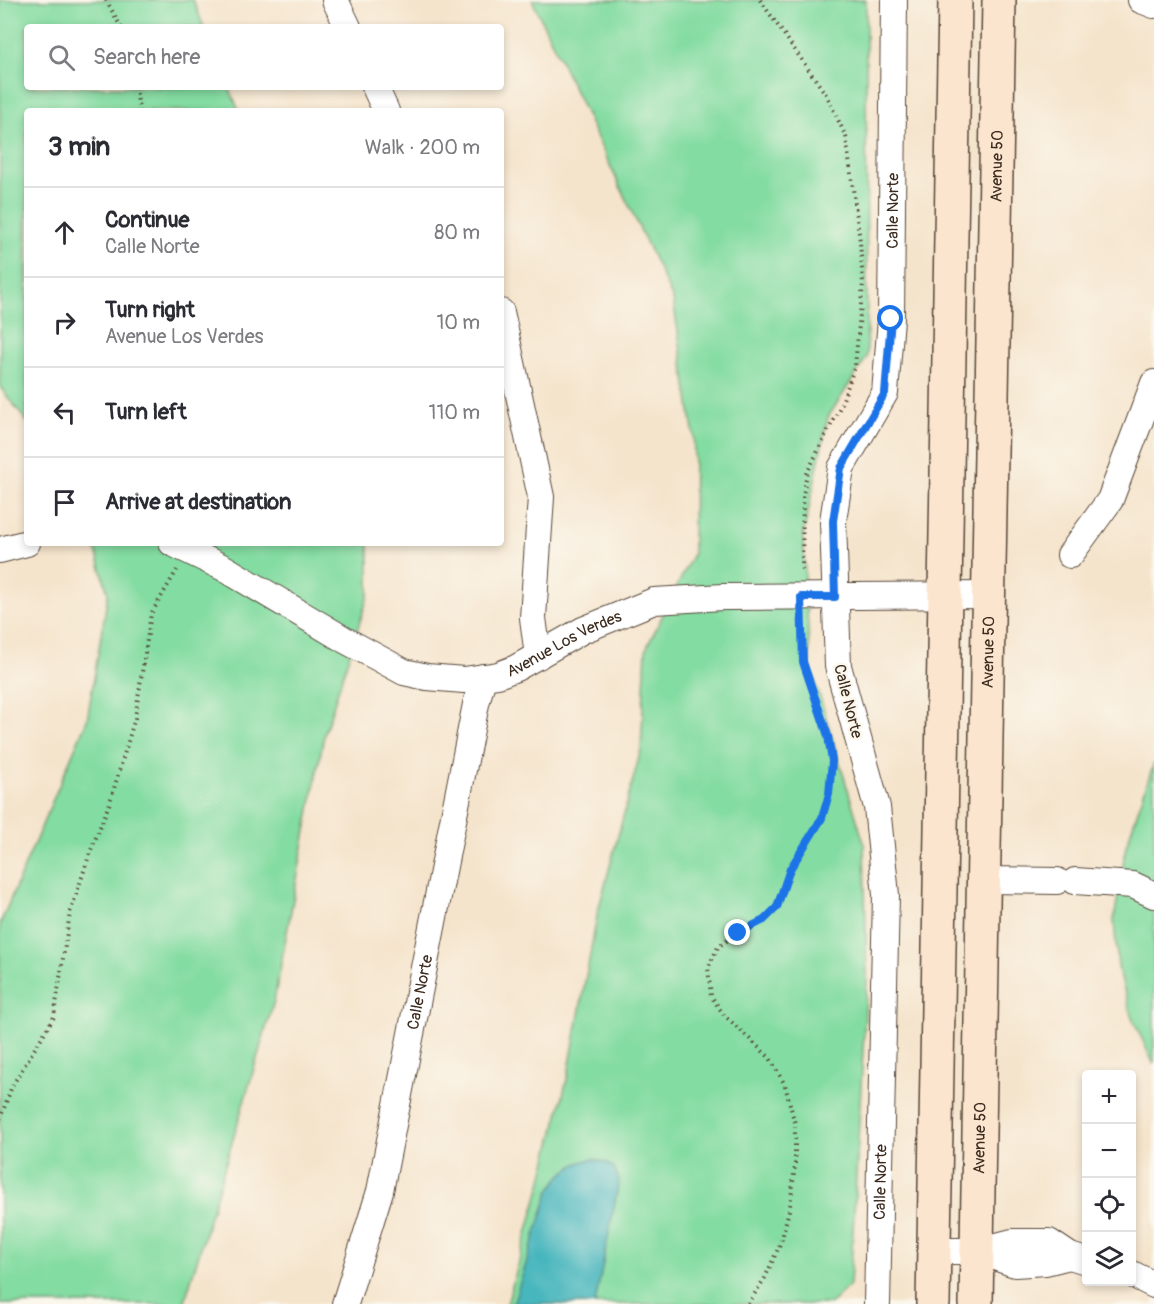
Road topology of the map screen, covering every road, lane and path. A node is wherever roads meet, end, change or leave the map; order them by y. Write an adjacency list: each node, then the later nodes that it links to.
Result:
1 (106, 0): 9 (path)
2 (335, 0): 10 (street)
3 (760, 0): 24 (path)
4 (894, 0): 25 (street, Calle Norte)
5 (955, 0): 22 (main road)
6 (999, 0): 23 (main road, Avenue 50)
7 (1141, 0): 8 (street)
8 (1154, 5)
9 (120, 24)
10 (347, 24)
11 (136, 90): 13 (path)
12 (376, 90): 14 (street)
13 (139, 108)
14 (386, 108)
15 (504, 326): 26 (street)
16 (1154, 382): 21 (street)
17 (24, 544): 19 (street)
18 (179, 546): 20 (street, Avenue Los Verdes)
19 (0, 550)
20 (196, 553): 27 (street, Avenue Los Verdes); 30 (path)
21 (1070, 555)
22 (945, 595): 23 (street, Avenue Los Verdes); 25 (street, Avenue Los Verdes); 31 (main road)
23 (988, 595): 28 (main road, Avenue 50)
24 (801, 597): 25 (street, Avenue Los Verdes); 26 (street, Avenue Los Verdes); 37 (path)
25 (835, 597): 38 (street, Calle Norte)
26 (538, 656): 27 (street, Avenue Los Verdes)
27 (483, 676): 36 (street, Calle Norte)
28 (984, 880): 29 (street); 32 (main road, Avenue 50)
29 (1154, 895)
30 (0, 1119)
31 (933, 1251): 32 (street); 39 (main road)
32 (977, 1251): 33 (street); 40 (main road, Avenue 50)
33 (1078, 1258)
34 (1136, 1276): 35 (street)
35 (1154, 1285)
36 (345, 1304)
37 (748, 1304)
38 (877, 1304)
39 (933, 1304)
40 (976, 1304)

